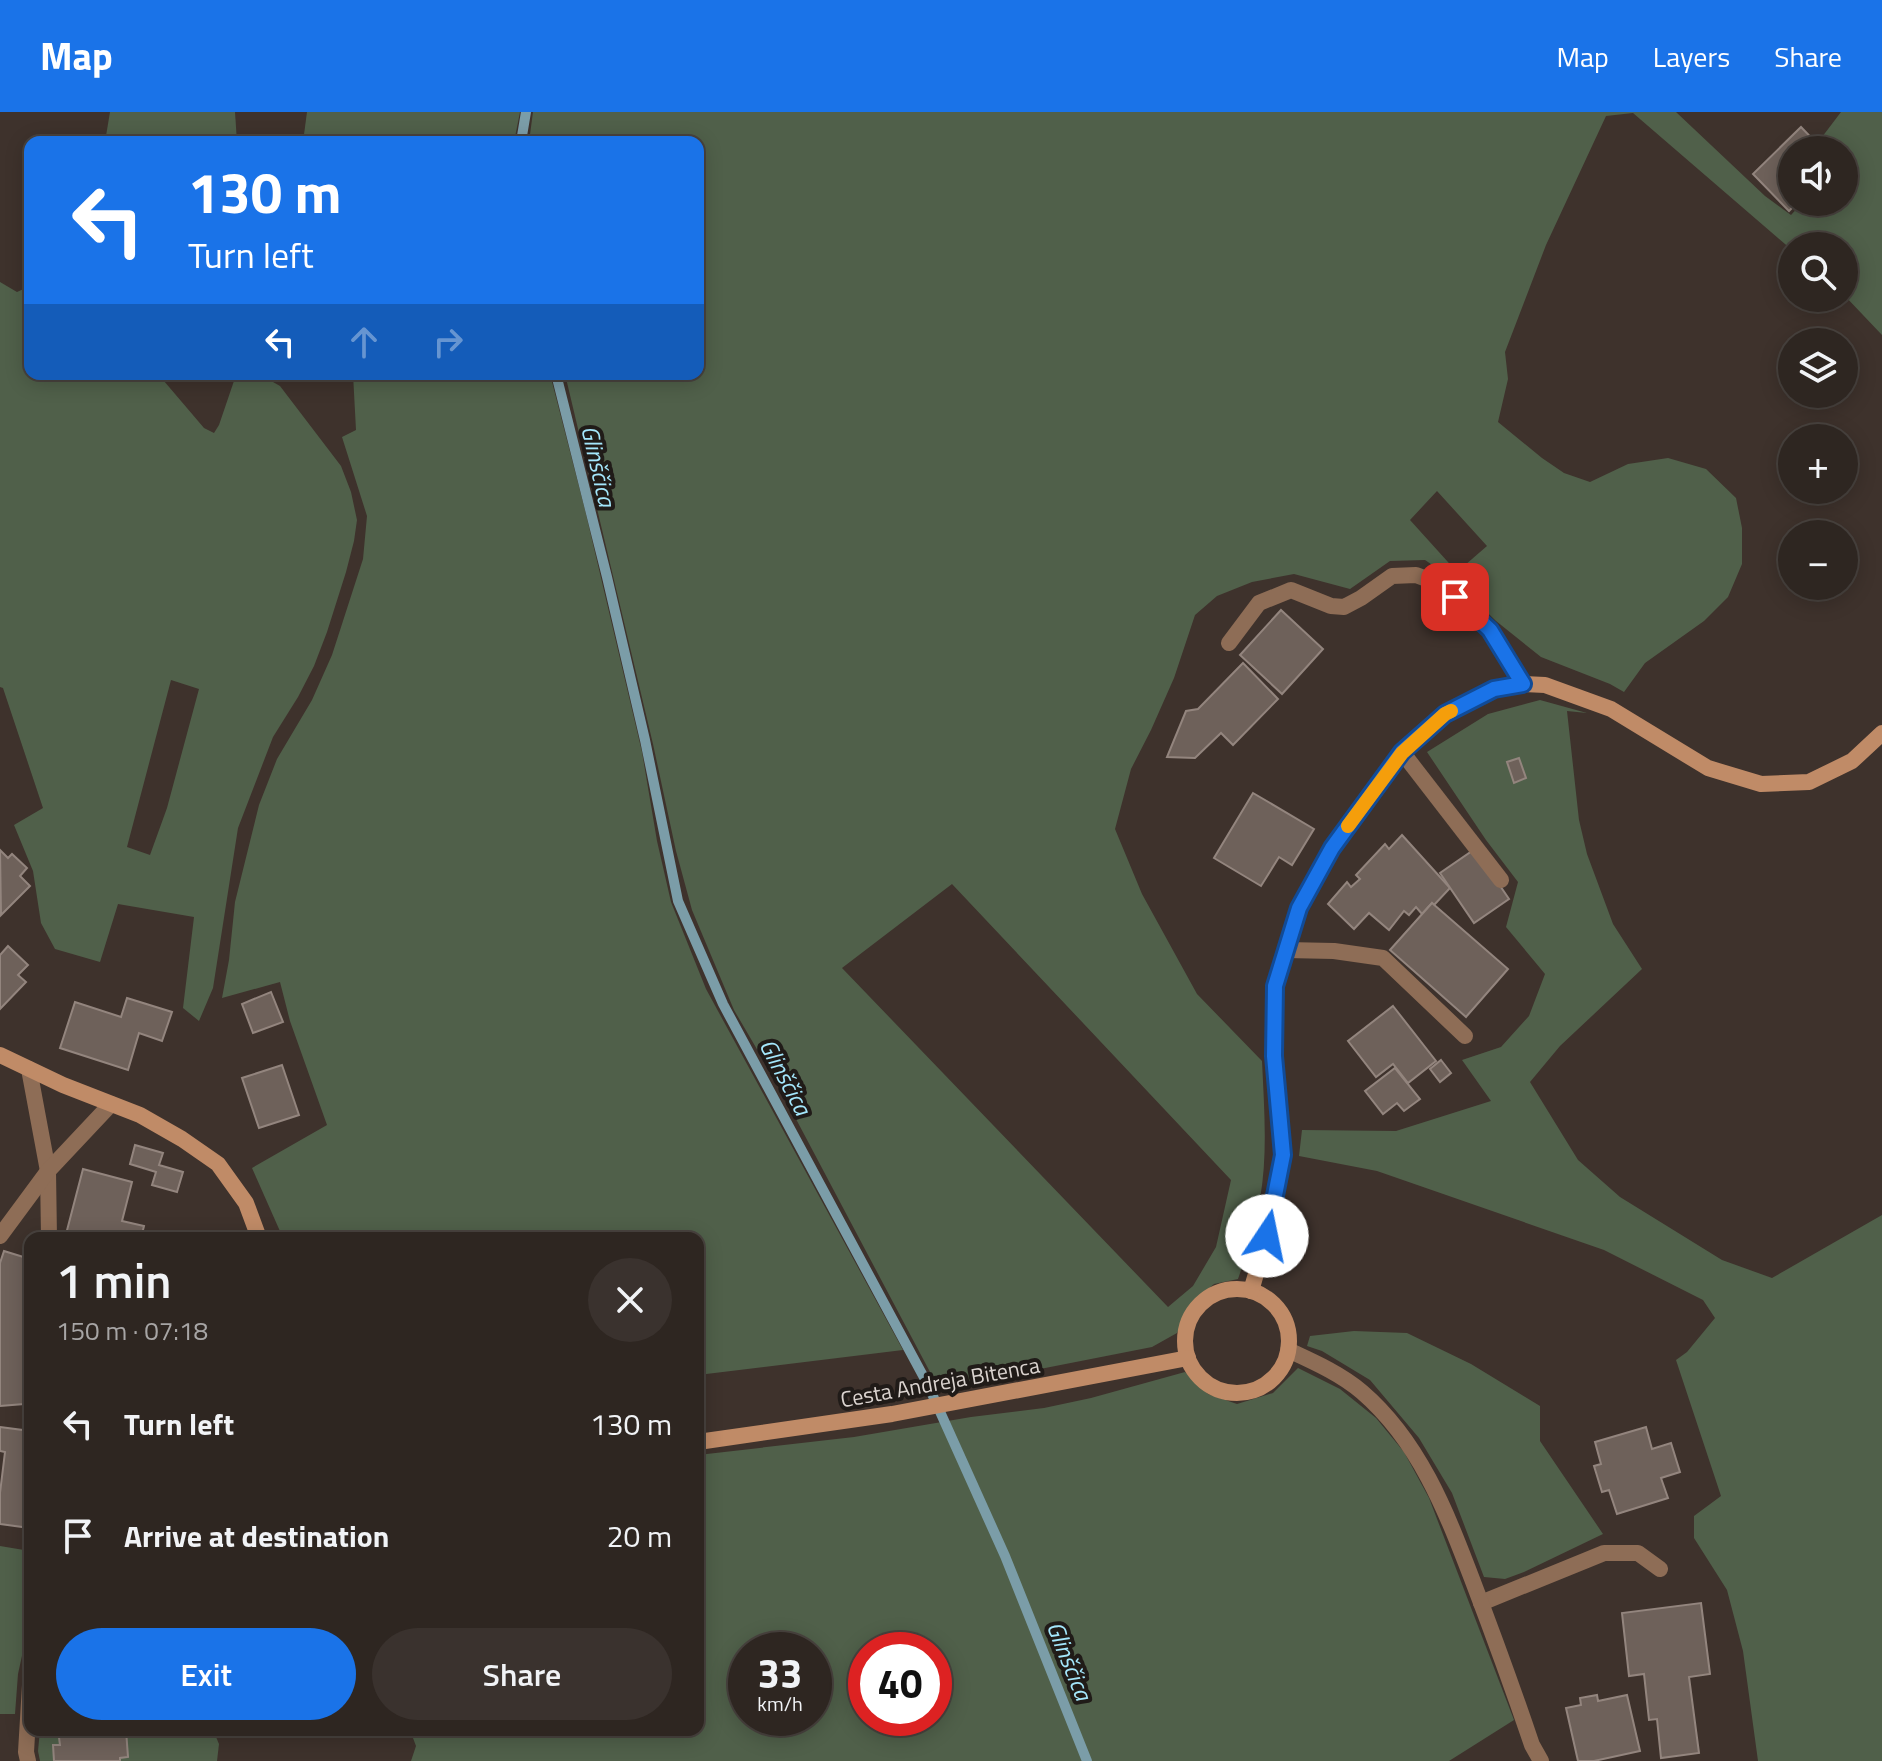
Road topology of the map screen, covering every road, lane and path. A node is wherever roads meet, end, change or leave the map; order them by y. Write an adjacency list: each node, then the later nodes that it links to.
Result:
1 (1229, 643): 2 (street)
2 (1523, 684): 3 (street); 4 (street)
3 (1882, 733)
4 (1402, 752): 5 (street); 6 (street)
5 (1501, 880)
6 (1286, 950): 7 (street); 15 (street)
7 (1465, 1036)
8 (0, 1055): 9 (street)
9 (29, 1069): 10 (street); 11 (street)
10 (111, 1104): 11 (street); 13 (street)
11 (48, 1171): 12 (street); 14 (street)
12 (49, 1232)
13 (257, 1232)
14 (0, 1236)
15 (1251, 1291): 16 (street); 17 (street)
16 (1288, 1350): 17 (street); 20 (street)
17 (1188, 1358): 18 (street, Cesta Andreja Bitenca)
18 (704, 1441)
19 (1660, 1569): 20 (street)
20 (1481, 1603): 23 (street)
21 (27, 1736): 22 (street)
22 (28, 1761)
23 (1541, 1761)

